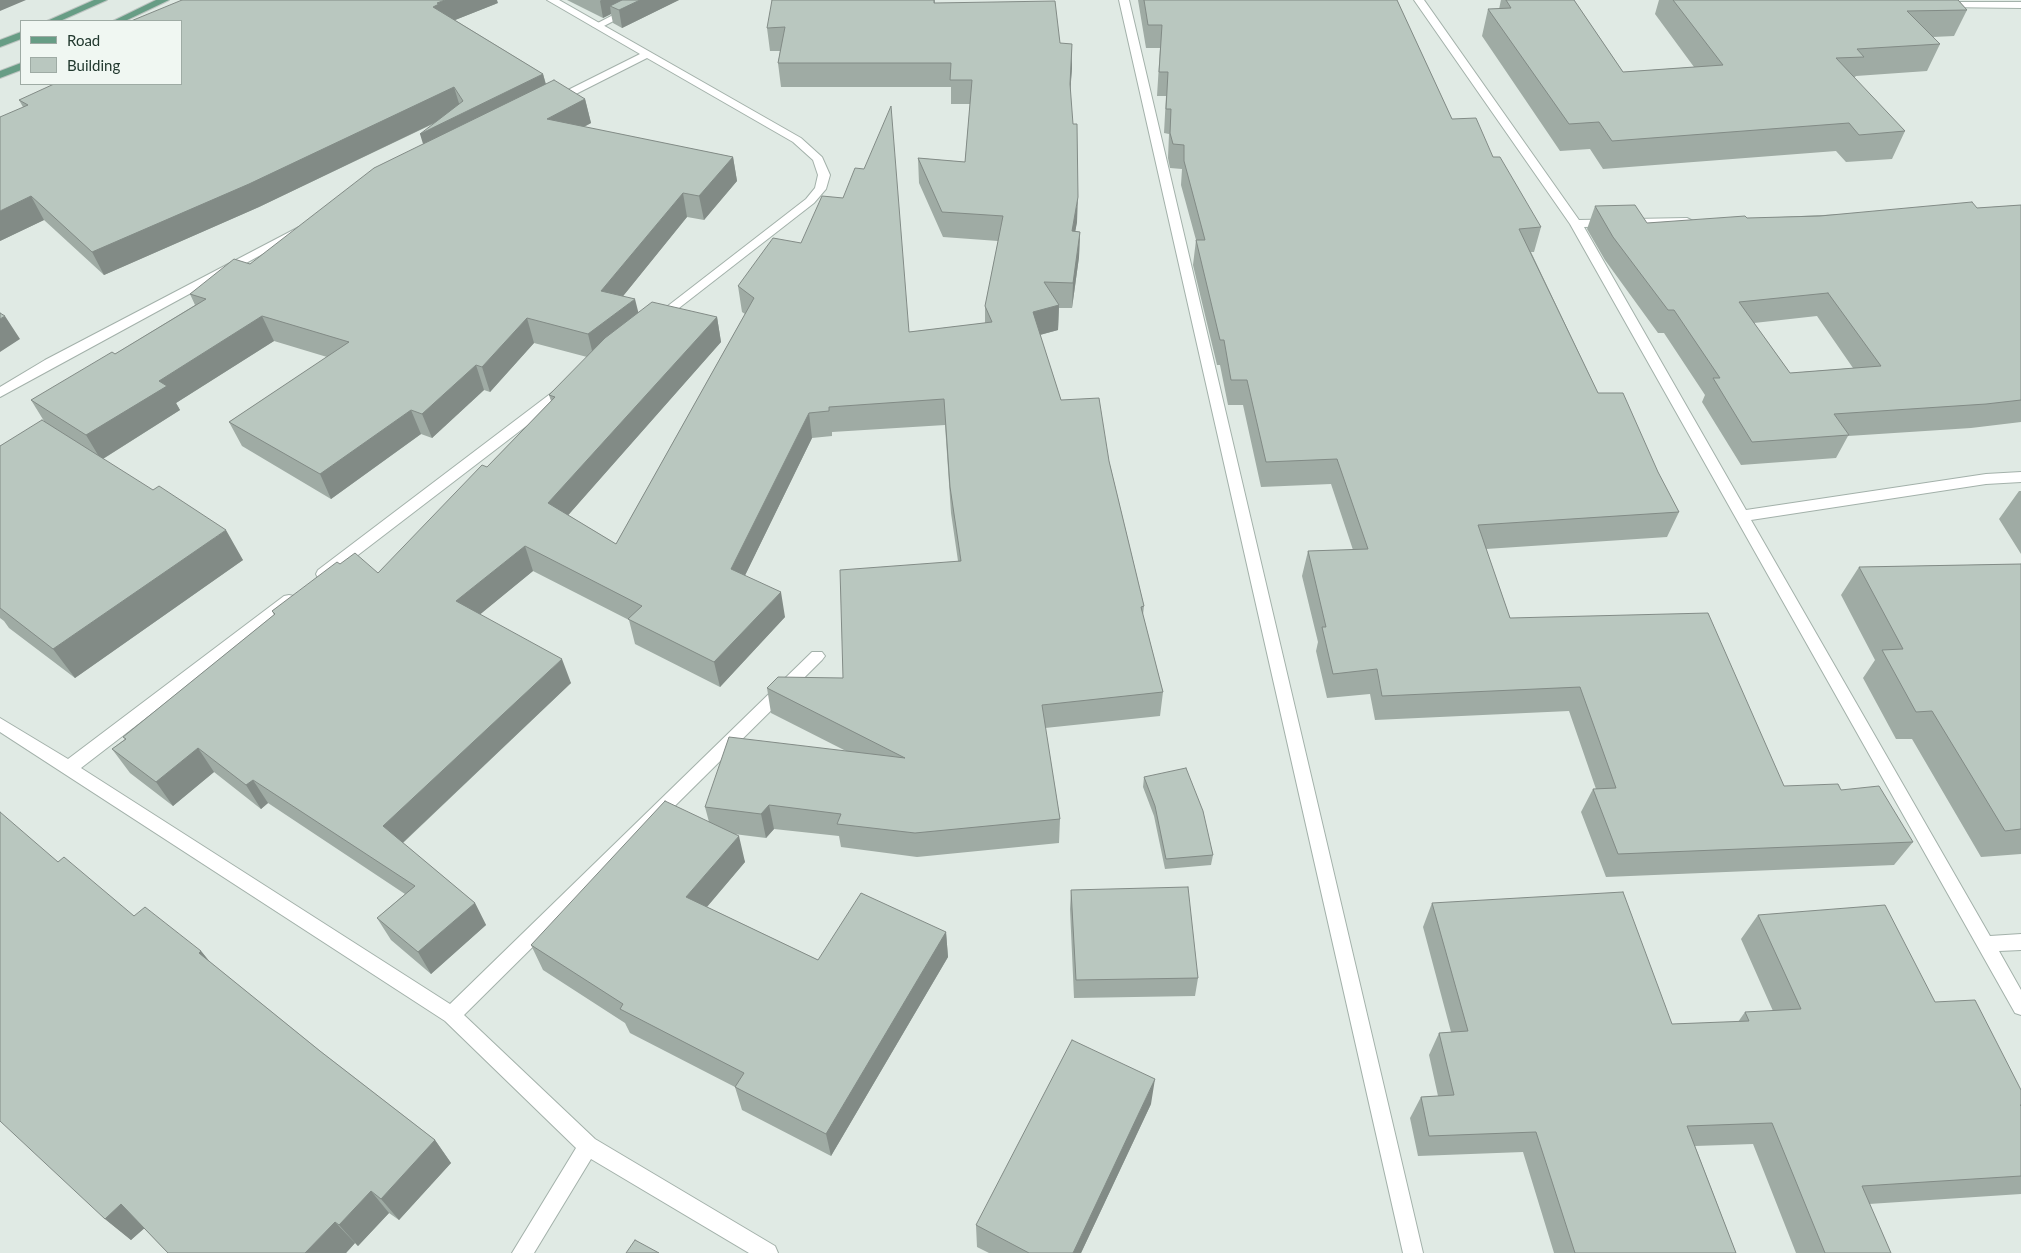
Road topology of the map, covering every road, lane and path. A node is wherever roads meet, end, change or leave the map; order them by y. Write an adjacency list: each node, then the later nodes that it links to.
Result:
1 (102, 0): 9 (main road)
2 (164, 0): 10 (main road)
3 (552, 0): 11 (street)
4 (648, 0): 11 (street)
5 (1124, 0): 38 (street)
6 (1419, 0): 20 (street)
7 (1934, 4): 8 (street)
8 (2021, 5)
9 (54, 20)
10 (120, 20)
11 (597, 26): 14 (street)
12 (20, 34): 13 (main road)
13 (0, 44)
14 (646, 55): 17 (street); 21 (street)
15 (20, 66): 16 (main road)
16 (0, 75)
17 (541, 107)
18 (1695, 221): 20 (street)
19 (313, 222): 23 (street)
20 (1576, 224): 25 (street)
21 (650, 324)
22 (580, 378): 26 (street)
23 (0, 393)
24 (2021, 477): 25 (street)
25 (1742, 516): 32 (street)
26 (312, 582)
27 (296, 594): 30 (street)
28 (817, 656): 34 (street)
29 (0, 724): 30 (street)
30 (67, 769): 34 (street)
31 (2021, 942): 32 (street)
32 (1985, 944): 33 (street)
33 (2021, 1007)
34 (451, 1015): 35 (street)
35 (588, 1146): 36 (street); 37 (street)
36 (522, 1253)
37 (768, 1253)
38 (1413, 1253)

